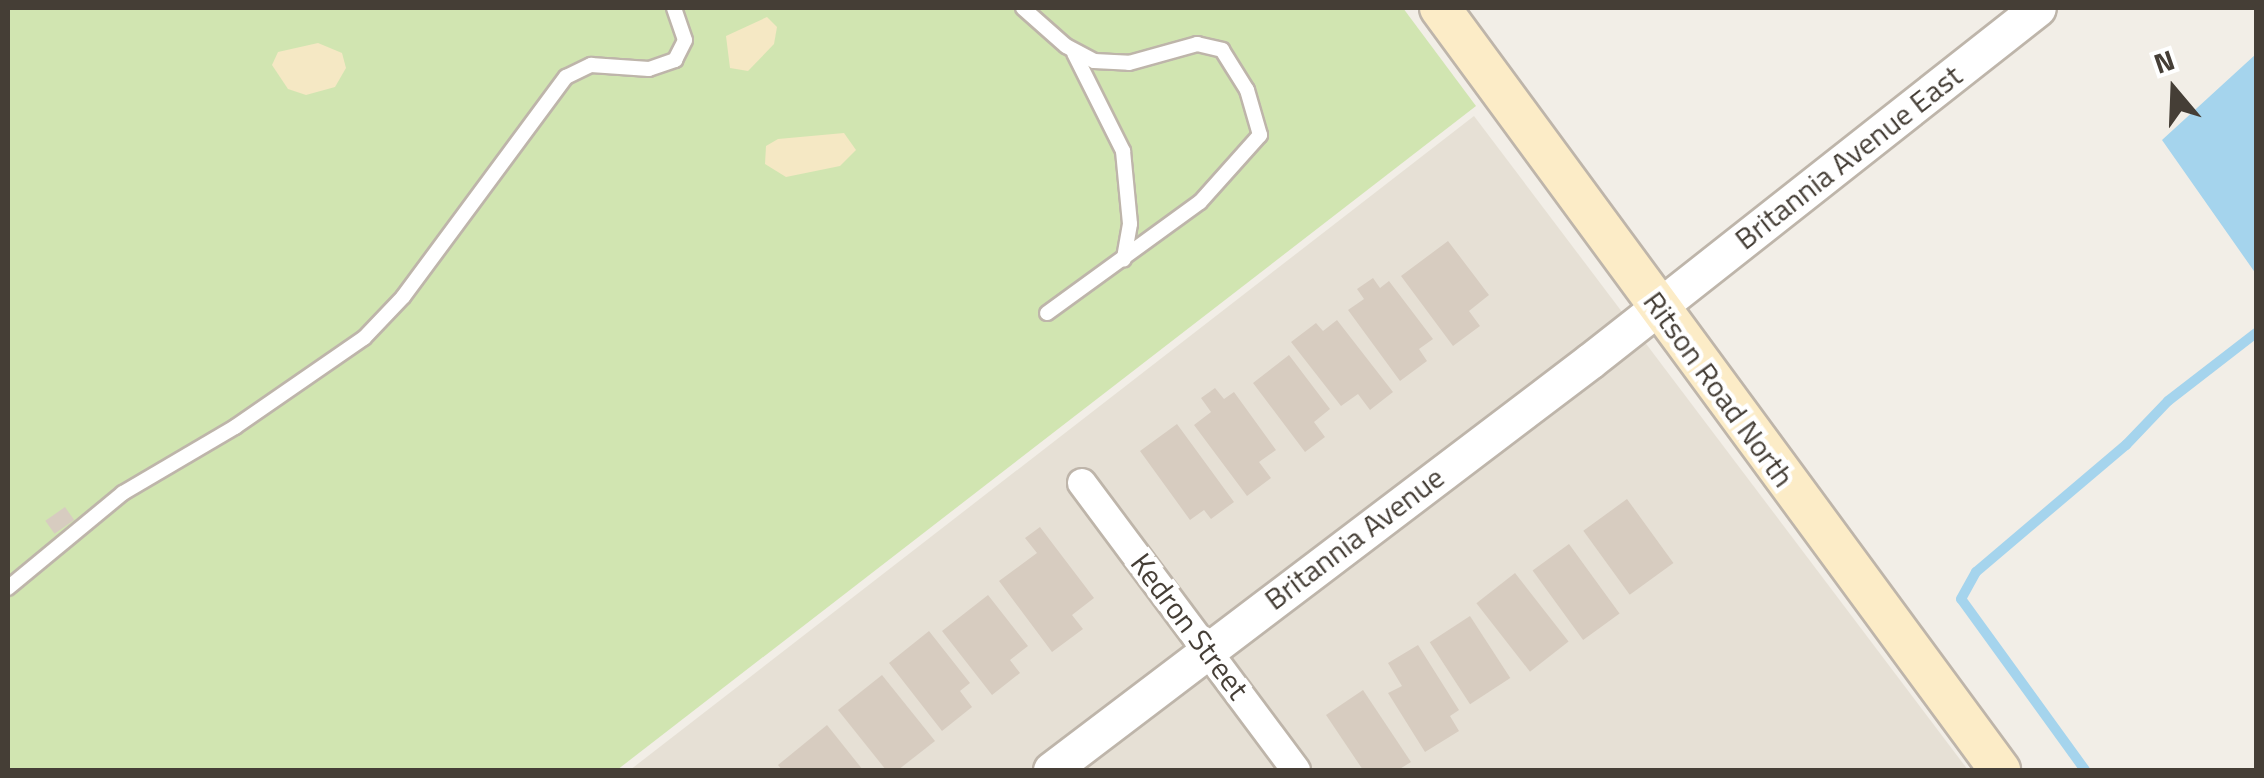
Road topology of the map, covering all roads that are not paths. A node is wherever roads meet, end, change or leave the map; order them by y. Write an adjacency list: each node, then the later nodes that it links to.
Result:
1 (674, 8): 10 (lane)
2 (1023, 8): 5 (lane)
3 (1440, 8): 7 (main road, Ritson Road North)
4 (2038, 8): 7 (street, Britannia Avenue East)
5 (1072, 50): 6 (lane); 6 (lane)
6 (1124, 260): 8 (lane)
7 (1658, 307): 11 (street, Britannia Avenue); 14 (main road, Ritson Road North)
8 (1047, 314)
9 (1082, 483): 11 (street, Kedron Street)
10 (8, 588)
11 (1207, 650): 12 (street, Britannia Avenue); 13 (street, Kedron Street)
12 (1051, 770)
13 (1296, 770)
14 (2000, 770)

